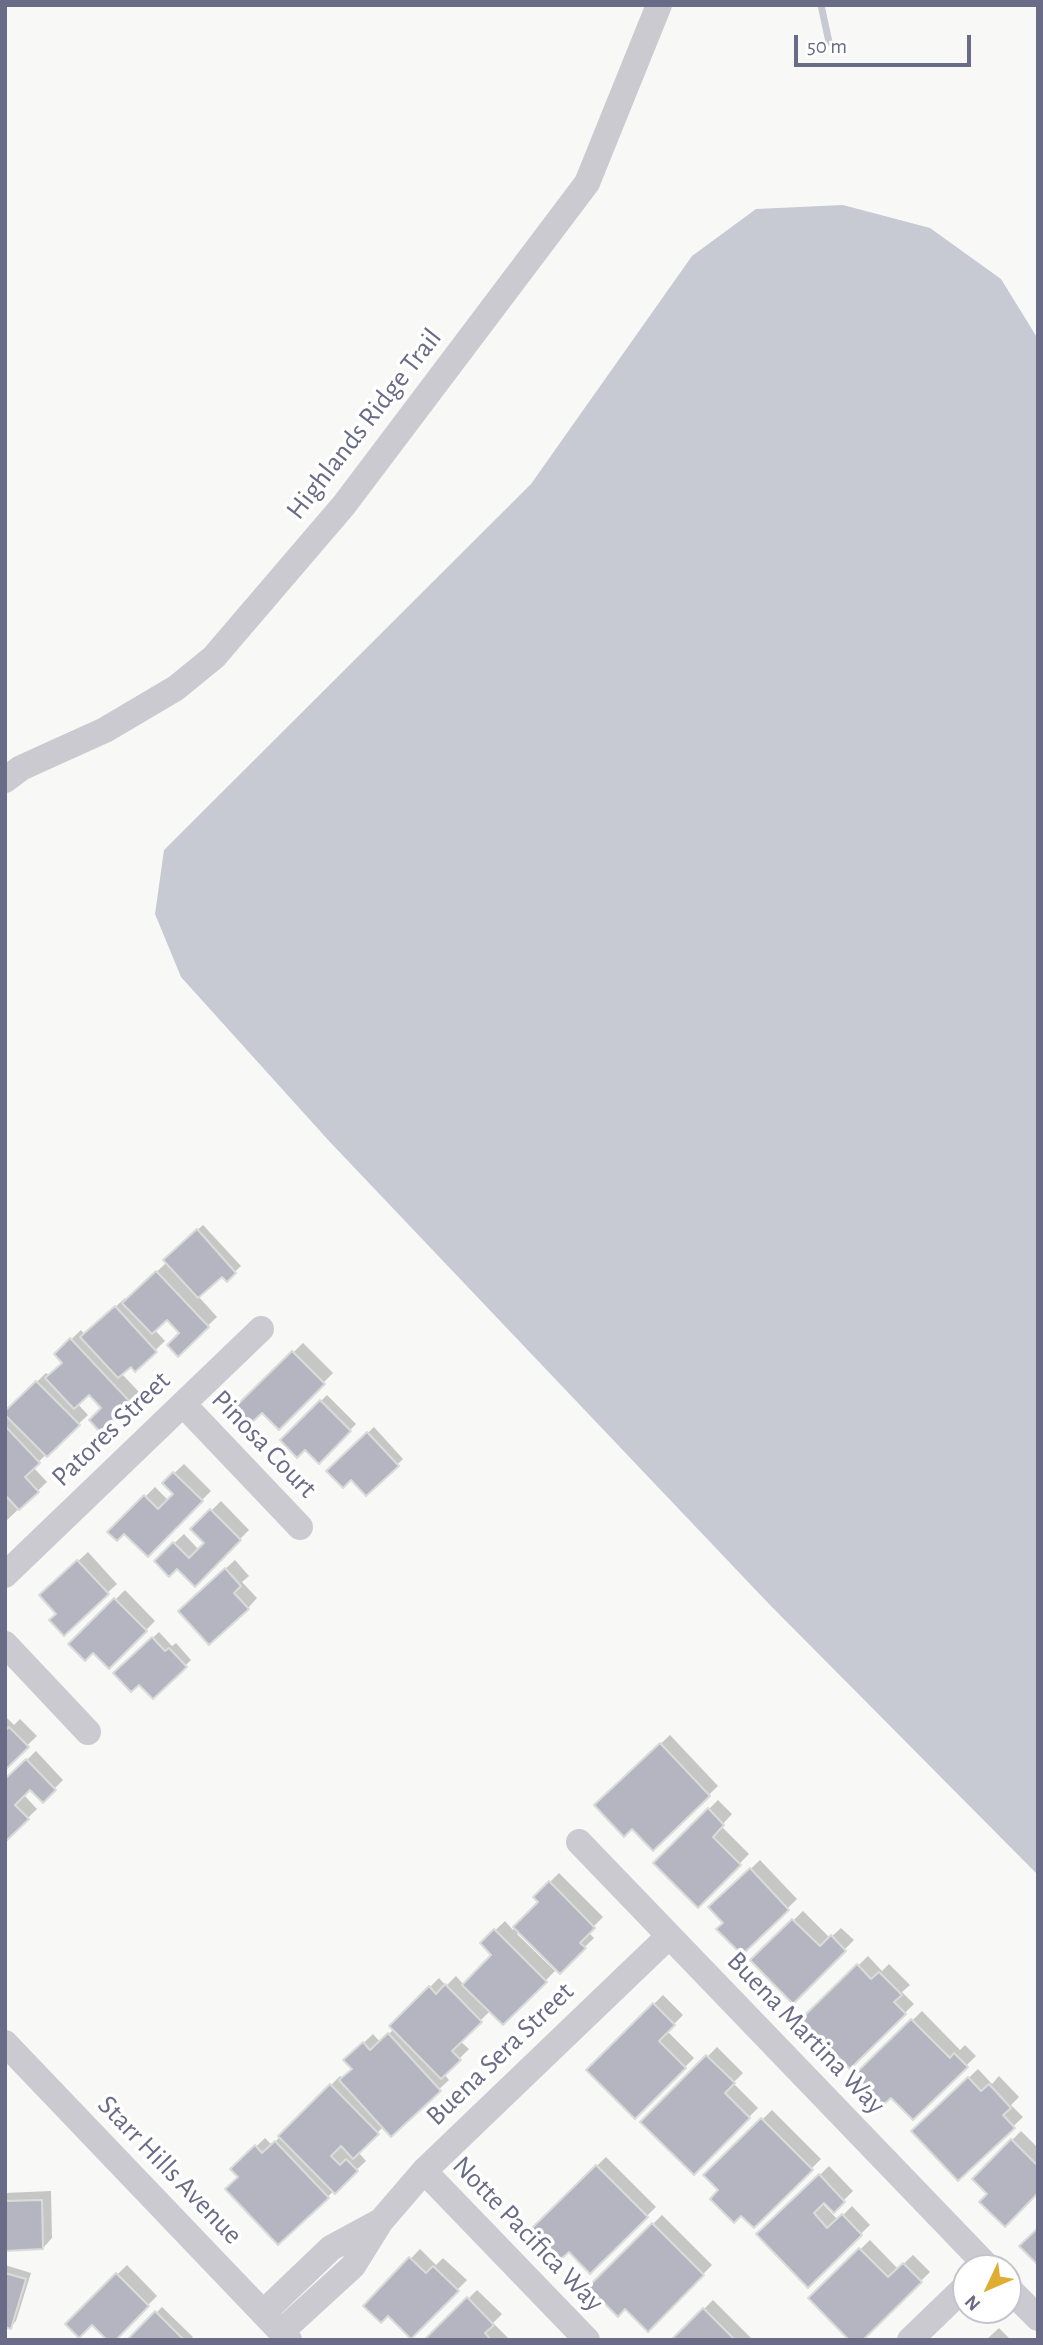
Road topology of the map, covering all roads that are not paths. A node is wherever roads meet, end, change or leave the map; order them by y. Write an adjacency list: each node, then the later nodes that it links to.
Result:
1 (659, 5): 2 (street, Highlands Ridge Trail)
2 (5, 780)
3 (261, 1329): 4 (street, Patores Street)
4 (183, 1404): 5 (street, Pinosa Court); 6 (street, Patores Street)
5 (300, 1527)
6 (5, 1575)
7 (5, 1644): 8 (street)
8 (89, 1732)
9 (579, 1842): 10 (street, Buena Martina Way)
10 (668, 1936): 12 (street, Buena Sera Street); 14 (street, Buena Martina Way)
11 (5, 2043): 17 (street, Starr Hills Avenue)
12 (424, 2171): 13 (street, Buena Sera Street); 20 (street, Notte Pacifica Way)
13 (381, 2221): 17 (street, Buena Sera Street); 19 (street, Buena Sera Street)
14 (974, 2254)
15 (952, 2300): 21 (street)
16 (1022, 2302): 18 (street)
17 (263, 2313): 19 (street, Starr Hills Avenue)
18 (1038, 2318)
19 (285, 2336)
20 (587, 2340)
21 (910, 2340)

